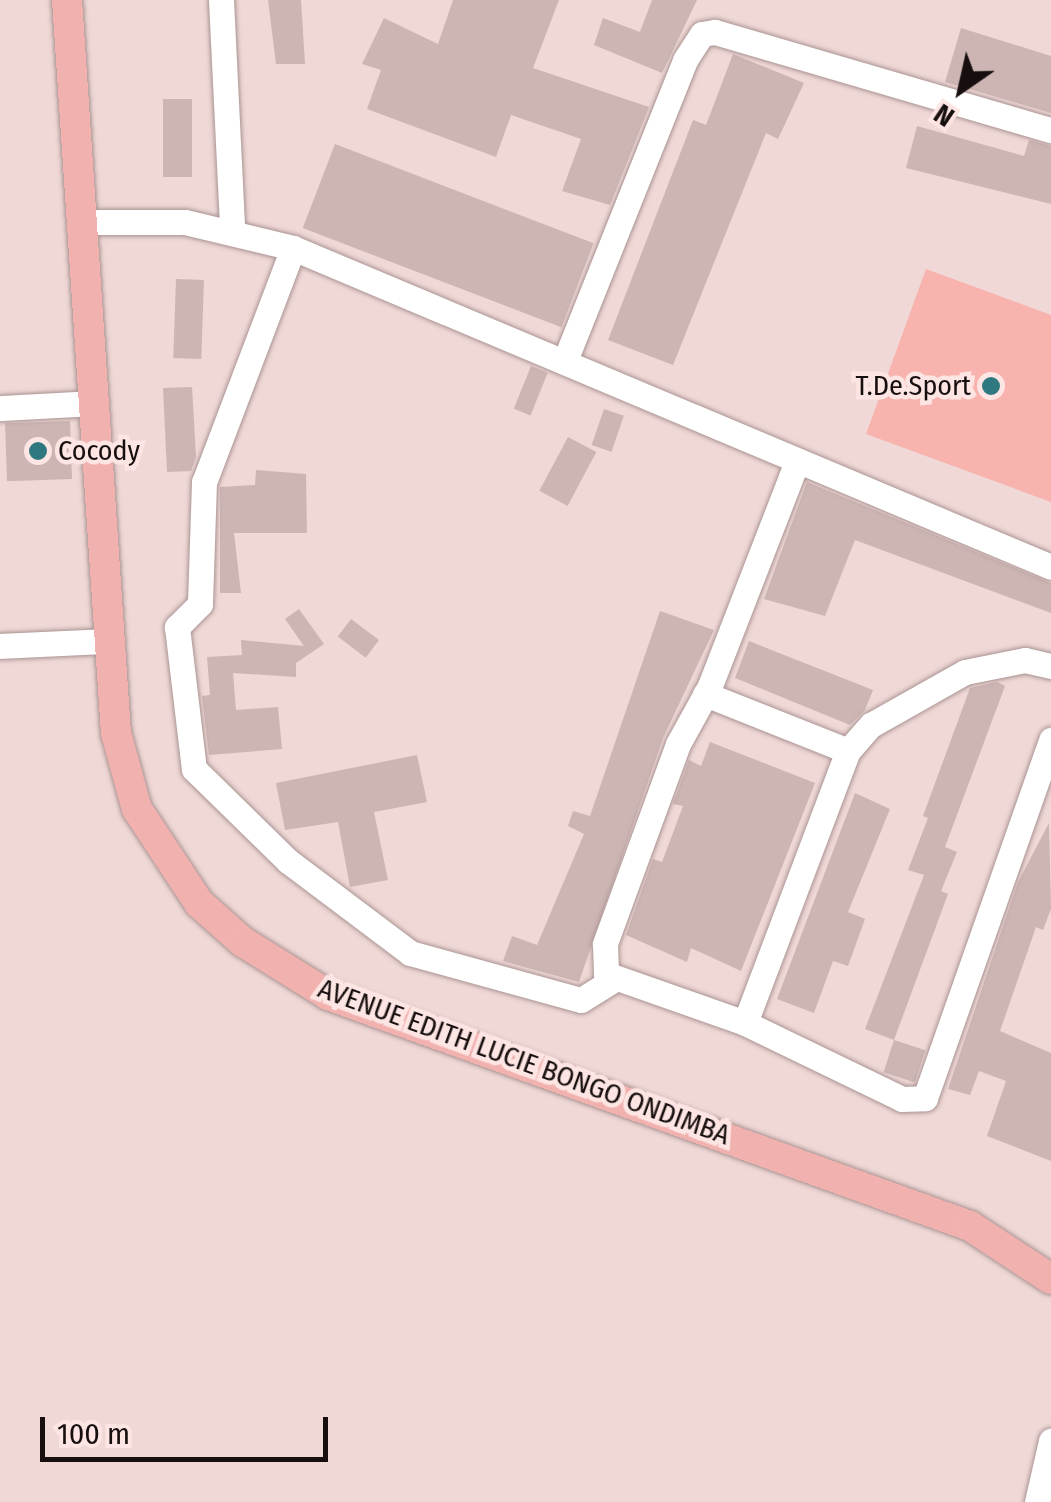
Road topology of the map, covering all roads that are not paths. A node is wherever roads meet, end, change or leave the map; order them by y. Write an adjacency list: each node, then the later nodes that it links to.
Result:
1 (67, 0): 4 (main road, AVENUE EDITH LUCIE BONGO ONDIMBA)
2 (222, 0): 5 (street)
3 (1051, 130): 7 (street)
4 (85, 222): 5 (street); 8 (main road, AVENUE EDITH LUCIE BONGO ONDIMBA)
5 (232, 228): 6 (street)
6 (293, 248): 7 (street); 18 (street)
7 (566, 358): 10 (street)
8 (96, 403): 9 (street); 12 (main road, AVENUE EDITH LUCIE BONGO ONDIMBA)
9 (0, 408)
10 (796, 464): 11 (street); 15 (street)
11 (1051, 567)
12 (107, 642): 13 (street); 20 (main road, AVENUE EDITH LUCIE BONGO ONDIMBA)
13 (0, 646)
14 (1051, 666): 17 (street)
15 (705, 694): 17 (street); 18 (street)
16 (1051, 740): 19 (street)
17 (848, 751): 19 (street)
18 (614, 979): 19 (street)
19 (745, 1023)
20 (1051, 1279)
21 (1051, 1441): 22 (street)
22 (1038, 1502)

